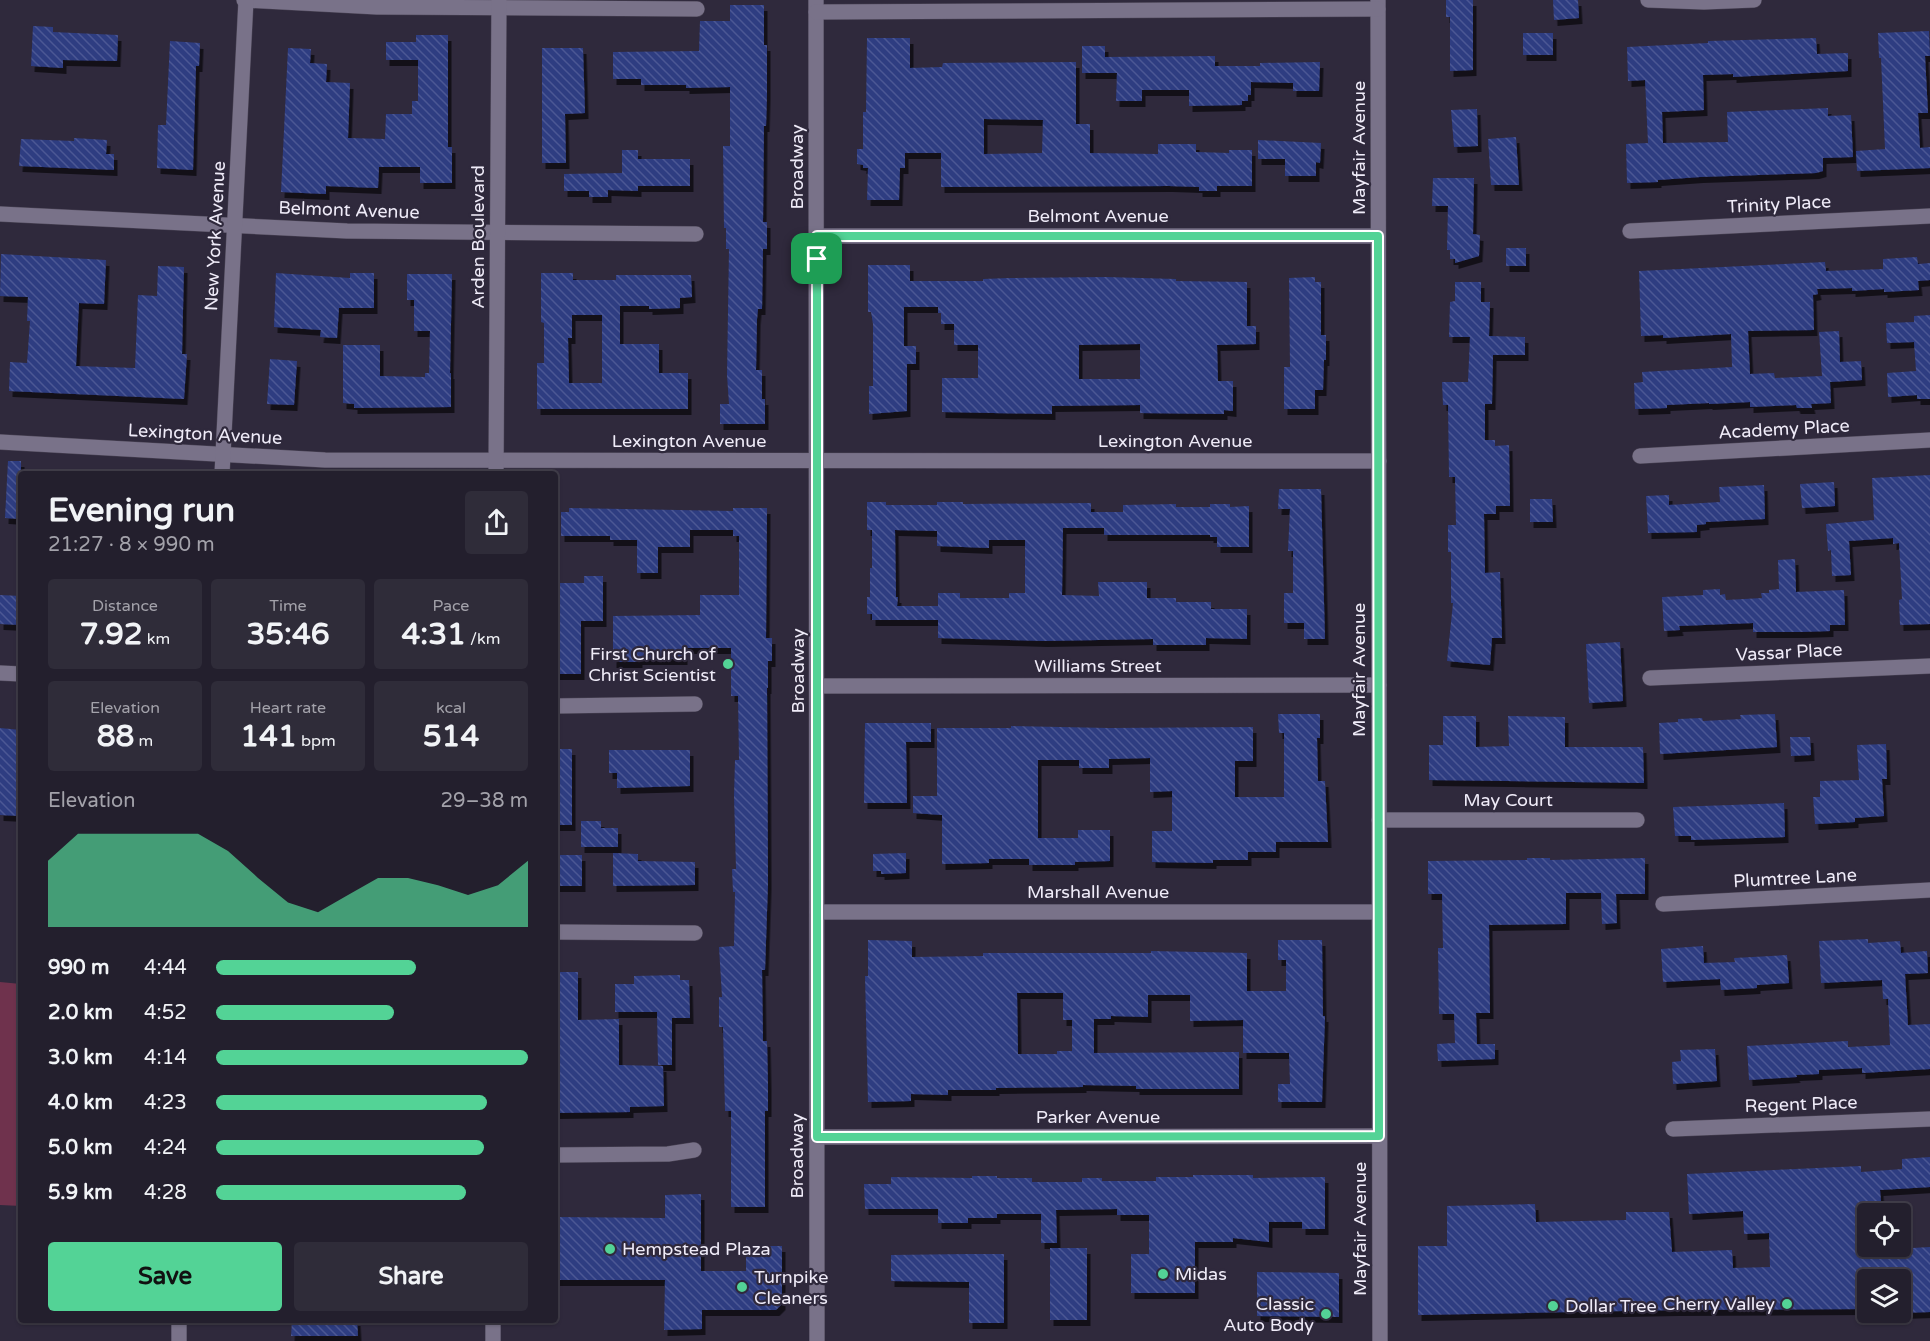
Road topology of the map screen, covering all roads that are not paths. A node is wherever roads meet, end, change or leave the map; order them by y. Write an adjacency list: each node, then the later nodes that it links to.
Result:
1 (245, 0): 4 (street); 10 (street, New York Avenue)
2 (1648, 0): 3 (street)
3 (1754, 0)
4 (499, 3): 7 (street); 12 (street, Arden Boulevard)
5 (1378, 5): 6 (street); 15 (street, Mayfair Avenue)
6 (816, 6): 14 (street, Broadway)
7 (697, 9)
8 (0, 214): 10 (street, Belmont Avenue)
9 (1930, 216): 11 (street, Trinity Place)
10 (235, 225): 12 (street, Belmont Avenue); 18 (street, New York Avenue)
11 (1630, 231)
12 (497, 232): 13 (street, Belmont Avenue); 22 (street, Arden Boulevard)
13 (696, 234)
14 (817, 236): 15 (street, Belmont Avenue); 20 (street, Broadway)
15 (1378, 236): 21 (street, Mayfair Avenue)
16 (1930, 440): 19 (street, Academy Place)
17 (0, 442): 18 (street, Lexington Avenue)
18 (223, 454): 22 (street, Lexington Avenue); 23 (street, New York Avenue)
19 (1640, 456)
20 (816, 461): 21 (street, Lexington Avenue); 22 (street, Lexington Avenue); 29 (street, Broadway)
21 (1379, 461): 28 (street, Mayfair Avenue)
22 (496, 467)
23 (222, 471)
24 (1930, 666): 27 (street, Vassar Place)
25 (0, 673): 26 (street)
26 (18, 674)
27 (1650, 678)
28 (1379, 685): 29 (street, Williams Street); 32 (street, Mayfair Avenue)
29 (818, 686): 36 (street, Broadway)
30 (695, 704): 31 (street)
31 (558, 706)
32 (1378, 820): 33 (street, May Court); 37 (street, Mayfair Avenue)
33 (1637, 820)
34 (1930, 890): 35 (street, Plumtree Lane)
35 (1663, 904)
36 (817, 912): 37 (street, Marshall Avenue); 43 (street, Broadway)
37 (1378, 912): 42 (street, Mayfair Avenue)
38 (558, 932): 39 (street)
39 (695, 933)
40 (1930, 1119): 41 (street, Regent Place)
41 (1673, 1129)
42 (1379, 1136): 43 (street, Parker Avenue); 51 (street, Mayfair Avenue)
43 (817, 1137): 50 (street, Broadway)
44 (694, 1150): 45 (street)
45 (558, 1155)
46 (179, 1323): 48 (street)
47 (493, 1323): 49 (street)
48 (179, 1341)
49 (494, 1341)
50 (817, 1341)
51 (1380, 1341)

